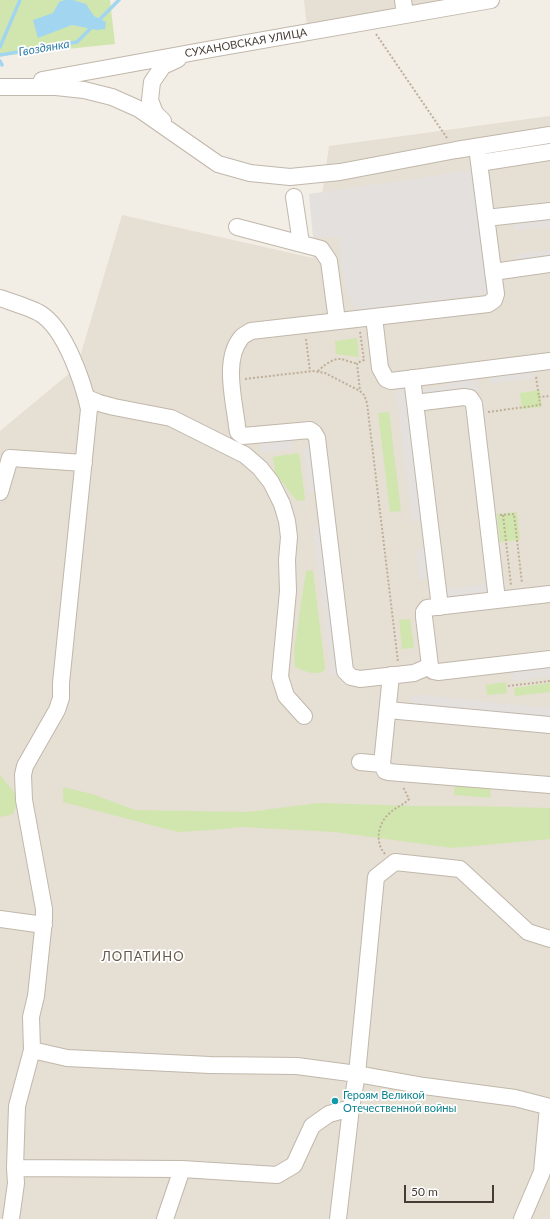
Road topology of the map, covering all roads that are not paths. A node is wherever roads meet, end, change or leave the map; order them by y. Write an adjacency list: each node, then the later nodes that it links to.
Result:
1 (492, 0): 2 (street, СУХАНОВСКАЯ УЛИЦА)
2 (404, 8): 3 (street, СУХАНОВСКАЯ УЛИЦА)
3 (192, 52): 4 (street, СУХАНОВСКАЯ УЛИЦА); 5 (street)
4 (0, 87): 5 (street)
5 (171, 131): 7 (street)
6 (550, 135): 7 (street)
7 (477, 147): 9 (street)
8 (550, 152): 9 (street)
9 (479, 163): 12 (street)
10 (294, 197): 14 (street)
11 (550, 211): 12 (street)
12 (486, 218): 16 (street)
13 (237, 226): 14 (street)
14 (300, 244): 19 (street)
15 (550, 264): 16 (street)
16 (493, 272): 18 (street)
17 (0, 298): 22 (street)
18 (366, 318): 19 (street); 21 (street)
19 (337, 321): 31 (street)
20 (542, 362): 21 (street)
21 (412, 378): 23 (street)
22 (87, 398): 24 (street); 33 (street)
23 (415, 403): 27 (street); 28 (street)
24 (84, 463): 25 (street); 39 (street)
25 (0, 492)
26 (550, 594): 27 (street)
27 (497, 600): 28 (street)
28 (440, 607): 30 (street)
29 (550, 659): 30 (street)
30 (430, 666): 31 (street)
31 (395, 675): 32 (street)
32 (388, 710): 34 (street); 36 (street)
33 (304, 716)
34 (550, 725)
35 (360, 762): 36 (street)
36 (382, 764): 37 (street)
37 (550, 785)
38 (0, 919): 39 (street)
39 (44, 925): 41 (street)
40 (550, 939): 42 (street)
41 (32, 1050): 42 (street); 45 (street)
42 (357, 1074): 43 (street); 44 (street)
43 (549, 1107): 50 (street)
44 (352, 1108): 46 (street); 49 (street)
45 (15, 1168): 46 (street); 47 (street)
46 (182, 1169): 48 (street)
47 (8, 1210)
48 (165, 1219)
49 (338, 1219)
50 (522, 1219)

